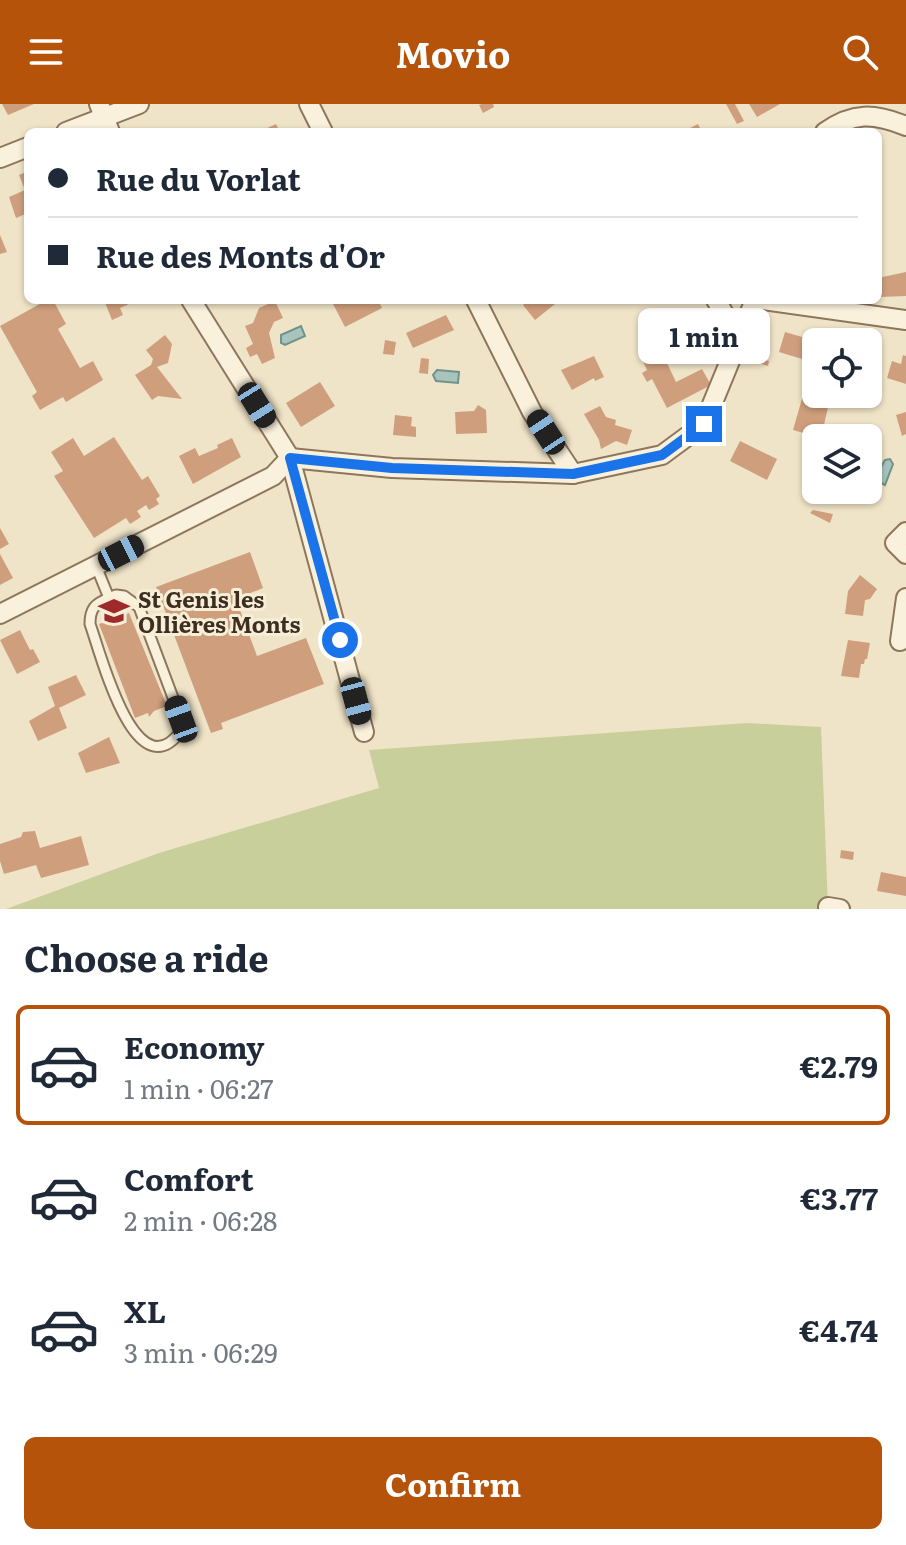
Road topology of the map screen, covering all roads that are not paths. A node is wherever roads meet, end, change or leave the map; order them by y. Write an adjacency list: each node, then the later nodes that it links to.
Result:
1 (139, 104): 3 (street)
2 (309, 104): 6 (street)
3 (104, 118): 5 (street)
4 (906, 126): 7 (street)
5 (77, 128)
6 (321, 128)
7 (830, 128)
8 (24, 149): 9 (street)
9 (0, 158)
10 (194, 304): 17 (street)
11 (478, 304): 18 (street)
12 (718, 304): 16 (street)
13 (754, 304): 16 (street)
14 (791, 304): 15 (street)
15 (906, 320)
16 (743, 332): 18 (street)
17 (290, 458): 18 (street); 21 (street); 26 (street)
18 (573, 474)
19 (906, 532): 20 (street)
20 (906, 554)
21 (96, 566): 22 (lane); 24 (street)
22 (109, 598): 22 (lane)
23 (906, 598): 25 (street)
24 (0, 614)
25 (900, 641)
26 (364, 732)

